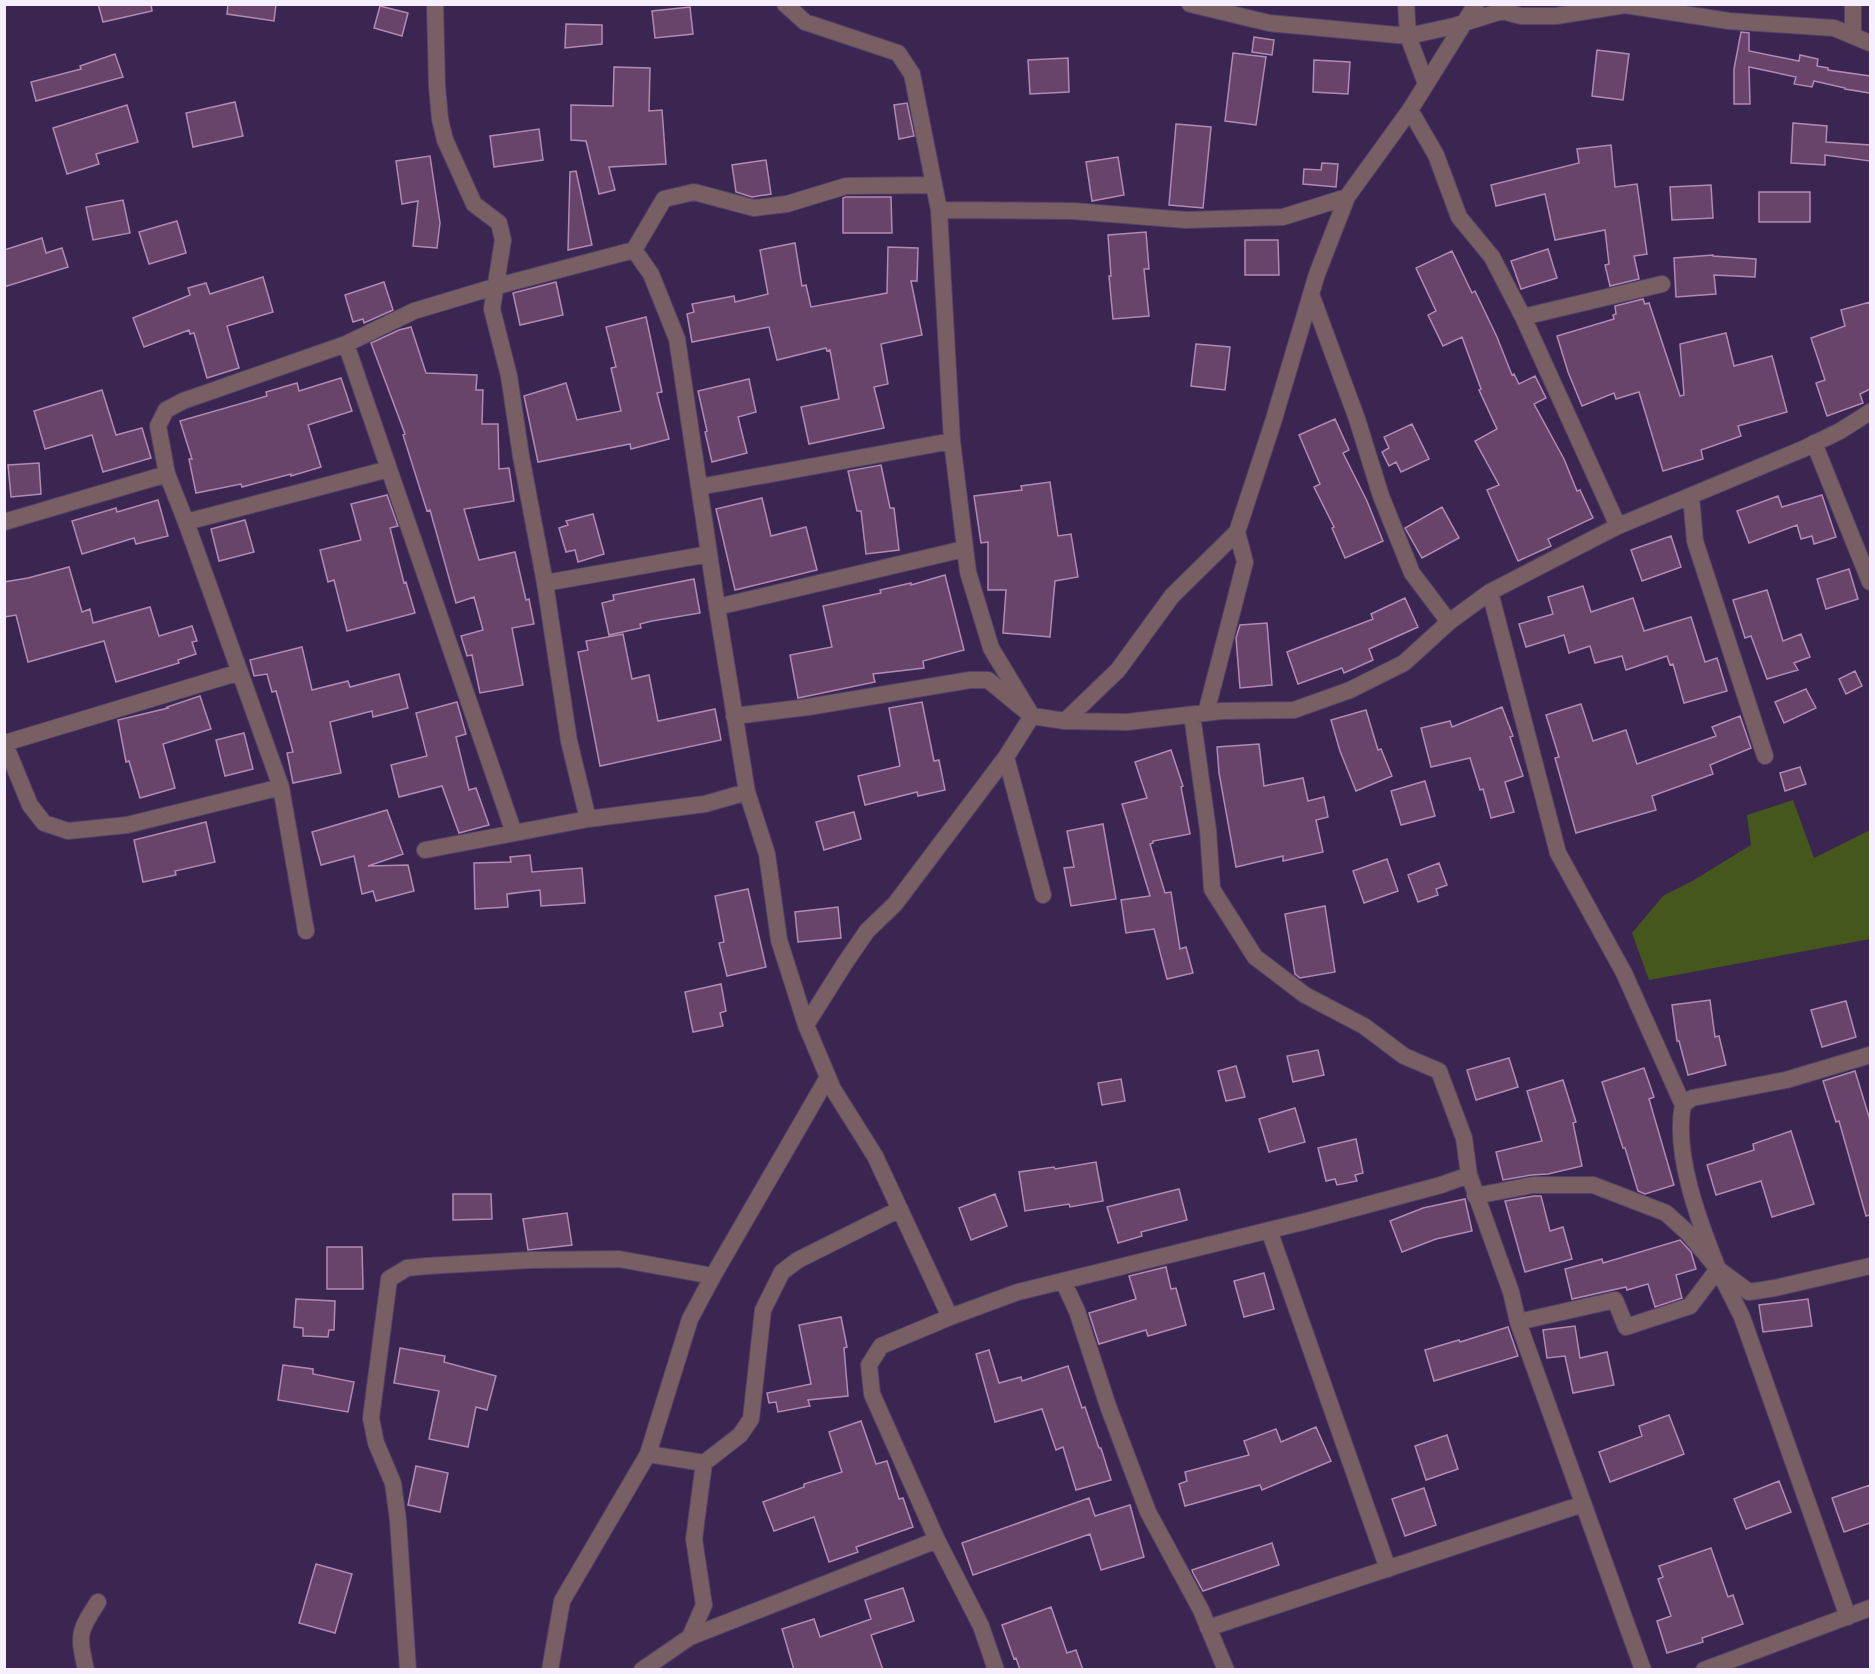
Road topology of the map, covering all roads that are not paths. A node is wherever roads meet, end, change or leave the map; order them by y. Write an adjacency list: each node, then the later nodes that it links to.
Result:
1 (435, 4): 19 (street)
2 (785, 4): 14 (street)
3 (1190, 4): 7 (street)
4 (1407, 4): 9 (street)
5 (1476, 4): 8 (street)
6 (1853, 4): 10 (street)
7 (1240, 10): 9 (street)
8 (1464, 23): 9 (street); 10 (street); 12 (street)
9 (1408, 36): 12 (street)
10 (1853, 36): 11 (street)
11 (1870, 44)
12 (1426, 84): 13 (street)
13 (1410, 110): 15 (street); 21 (street)
14 (934, 185): 16 (street); 17 (street)
15 (1347, 197): 16 (street); 20 (street)
16 (939, 210): 24 (street)
17 (634, 250): 19 (street); 28 (street)
18 (1662, 284): 21 (street)
19 (494, 287): 22 (street); 37 (street)
20 (1311, 294): 33 (street); 40 (street)
21 (1523, 317): 32 (street)
22 (346, 344): 26 (street); 27 (street)
23 (1870, 412): 25 (street)
24 (952, 441): 28 (street); 34 (street)
25 (1814, 443): 29 (street); 36 (street)
26 (388, 469): 31 (street); 52 (street)
27 (166, 474): 30 (street); 31 (street)
28 (699, 487): 35 (street)
29 (1690, 496): 32 (street); 47 (street)
30 (4, 522)
31 (186, 522): 41 (street)
32 (1618, 526): 38 (street)
33 (1237, 532): 42 (street); 45 (street)
34 (964, 549): 39 (street); 44 (street)
35 (709, 554): 37 (street); 39 (street)
36 (1870, 582)
37 (545, 583): 51 (street)
38 (1490, 592): 40 (street); 59 (street)
39 (717, 607): 43 (street)
40 (1449, 622): 42 (street)
41 (240, 672): 46 (street); 49 (street)
42 (1199, 714): 45 (street); 60 (street)
43 (734, 716): 44 (street); 50 (street)
44 (1032, 716): 45 (street); 48 (street)
45 (1065, 721)
46 (5, 742): 49 (street)
47 (1766, 756)
48 (1006, 757): 54 (street); 56 (street)
49 (281, 787): 55 (street)
50 (747, 792): 51 (street); 56 (street)
51 (588, 819): 52 (street)
52 (514, 833): 53 (street)
53 (425, 850)
54 (1043, 895)
55 (306, 931)
56 (807, 1025): 58 (street)
57 (1870, 1055): 59 (street)
58 (828, 1077): 62 (street); 66 (street)
59 (1683, 1105): 65 (street)
60 (1469, 1175): 61 (street); 63 (street)
61 (1475, 1196): 65 (street); 69 (street)
62 (900, 1209): 68 (street); 71 (street)
63 (1269, 1230): 67 (street); 74 (street)
64 (1870, 1266): 65 (street)
65 (1718, 1269): 69 (street); 77 (street)
66 (713, 1276): 70 (street); 81 (street)
67 (1063, 1281): 68 (street); 78 (street)
68 (950, 1317): 73 (street)
69 (1518, 1322): 72 (street)
70 (648, 1454): 71 (street); 82 (street)
71 (704, 1463): 79 (street)
72 (1583, 1504): 74 (street); 86 (street)
73 (937, 1540): 79 (street); 84 (street)
74 (1388, 1569): 78 (street)
75 (98, 1602): 80 (street)
76 (1870, 1608): 77 (street)
77 (1848, 1617): 87 (street)
78 (1208, 1628): 85 (street)
79 (690, 1637): 83 (street)
80 (86, 1670)
81 (408, 1670)
82 (550, 1670)
83 (642, 1670)
84 (996, 1670)
85 (1226, 1670)
86 (1642, 1670)
87 (1704, 1670)

